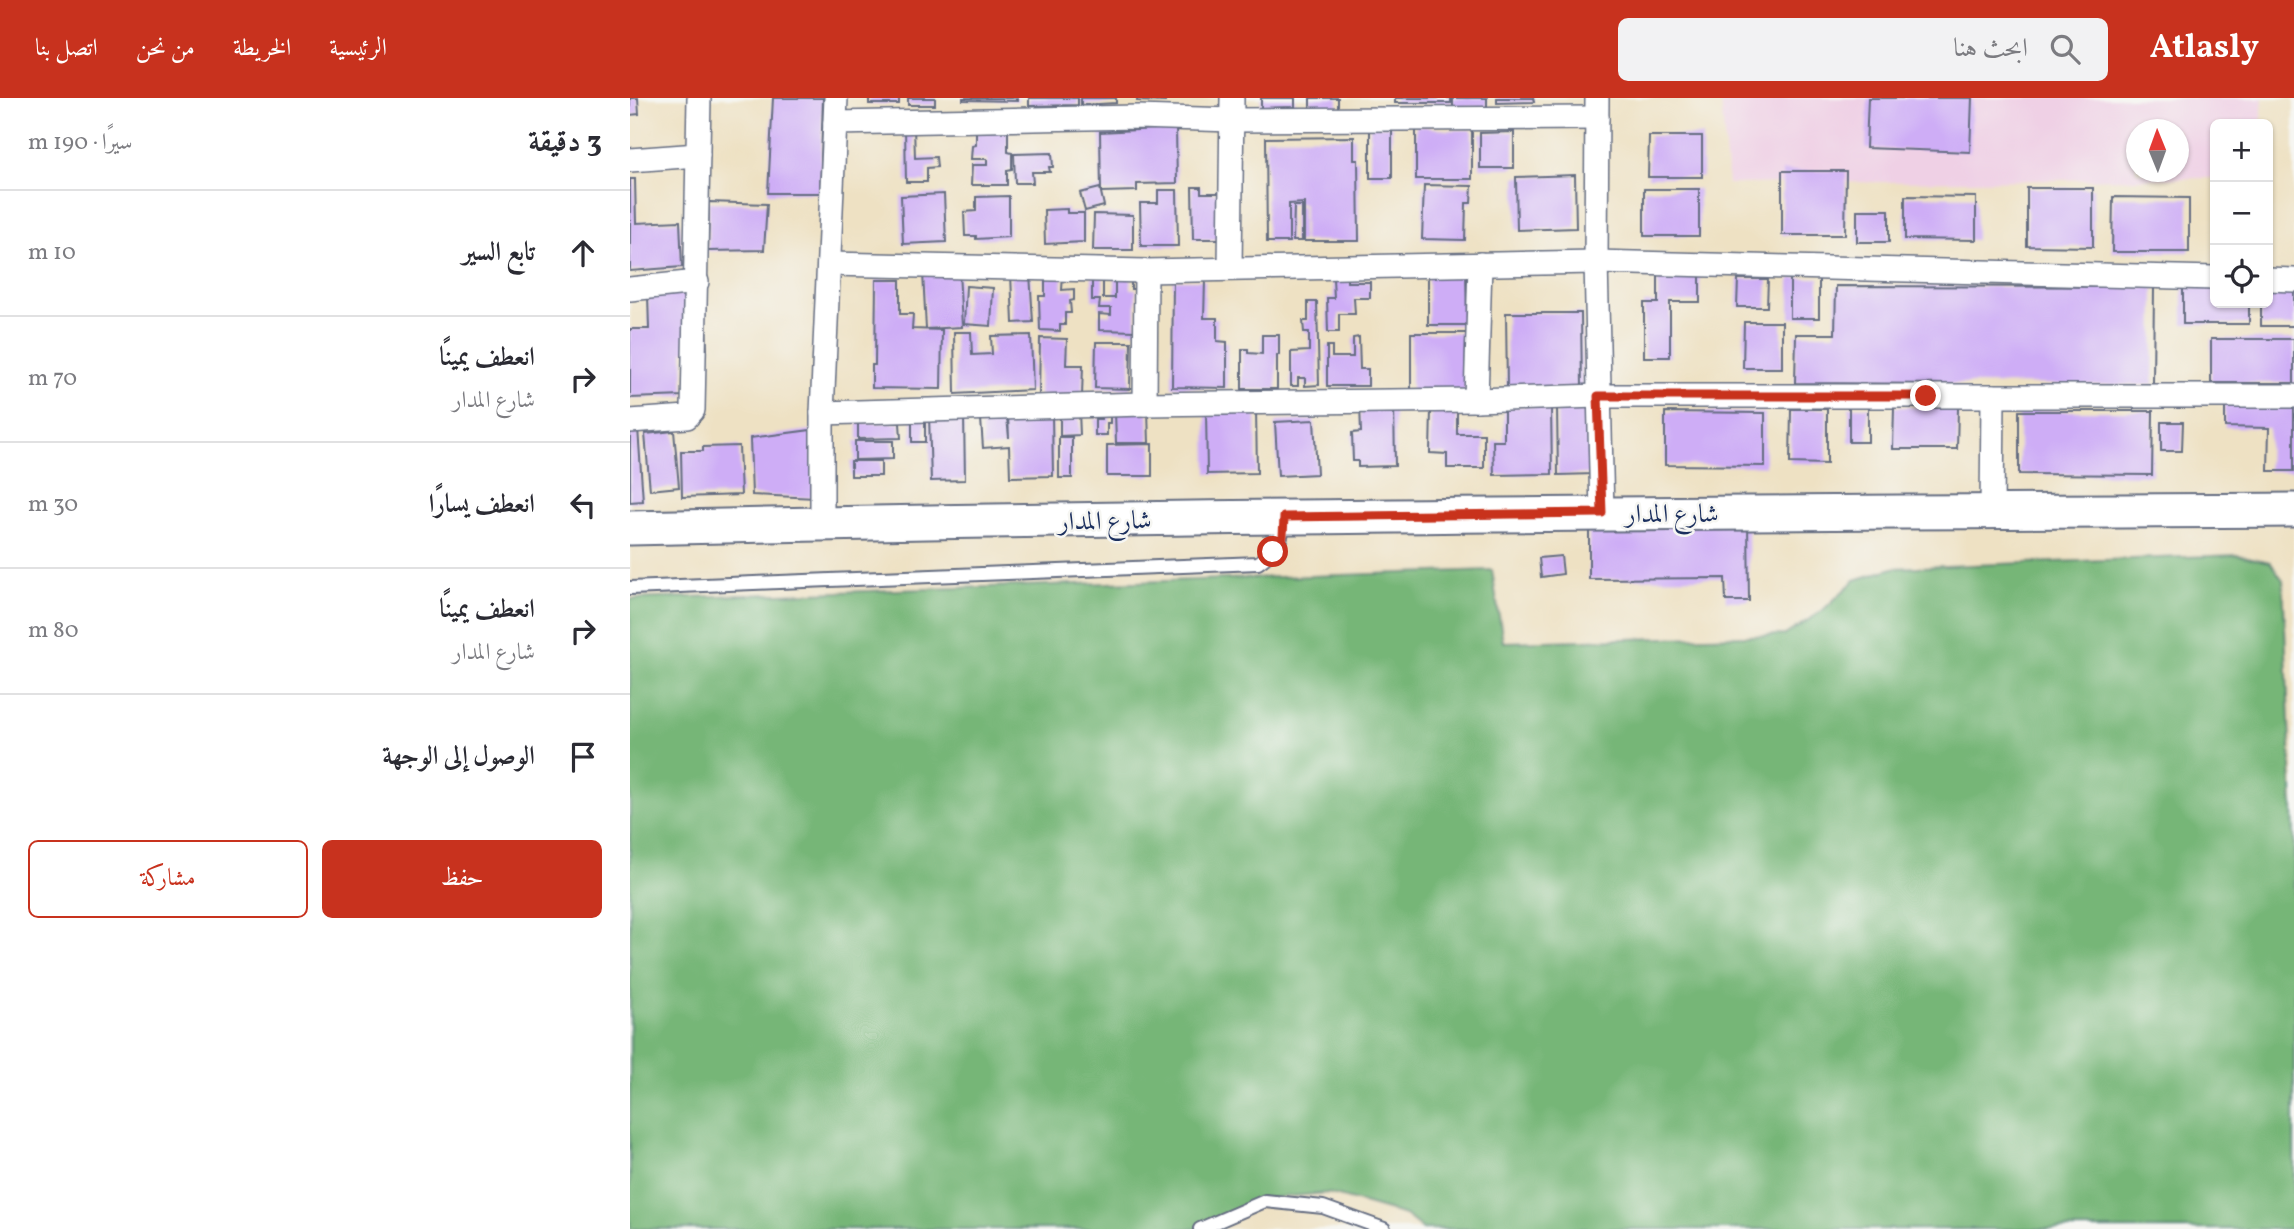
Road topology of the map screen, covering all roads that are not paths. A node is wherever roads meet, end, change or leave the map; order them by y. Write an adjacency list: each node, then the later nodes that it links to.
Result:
1 (699, 98): 6 (street)
2 (836, 98): 5 (street)
3 (1597, 108): 4 (street); 8 (street)
4 (1232, 109): 5 (street); 11 (street)
5 (835, 123): 9 (street)
6 (698, 155): 7 (street); 16 (street)
7 (630, 160)
8 (1596, 262): 10 (street); 13 (street); 18 (street)
9 (829, 264): 12 (street); 23 (street)
10 (1480, 264): 11 (street); 21 (street)
11 (1230, 269): 12 (street)
12 (1146, 271): 22 (street)
13 (2210, 278)
14 (2273, 279): 15 (street)
15 (2294, 280)
16 (696, 282): 17 (street); 24 (street)
17 (630, 289)
18 (1598, 396): 19 (street); 21 (street); 27 (street)
19 (1993, 396): 20 (street); 26 (street)
20 (2294, 396)
21 (1476, 400): 22 (street)
22 (1144, 404): 23 (street)
23 (822, 413): 29 (street)
24 (630, 421)
25 (2294, 510): 26 (street, شارع المدار)
26 (1992, 512): 27 (street, شارع المدار)
27 (1602, 513): 28 (street, شارع المدار)
28 (1284, 517): 29 (street, شارع المدار); 31 (lane)
29 (822, 524): 30 (street, شارع المدار)
30 (630, 528)
31 (630, 588)
32 (1200, 1229): 33 (lane)
33 (1384, 1229)

